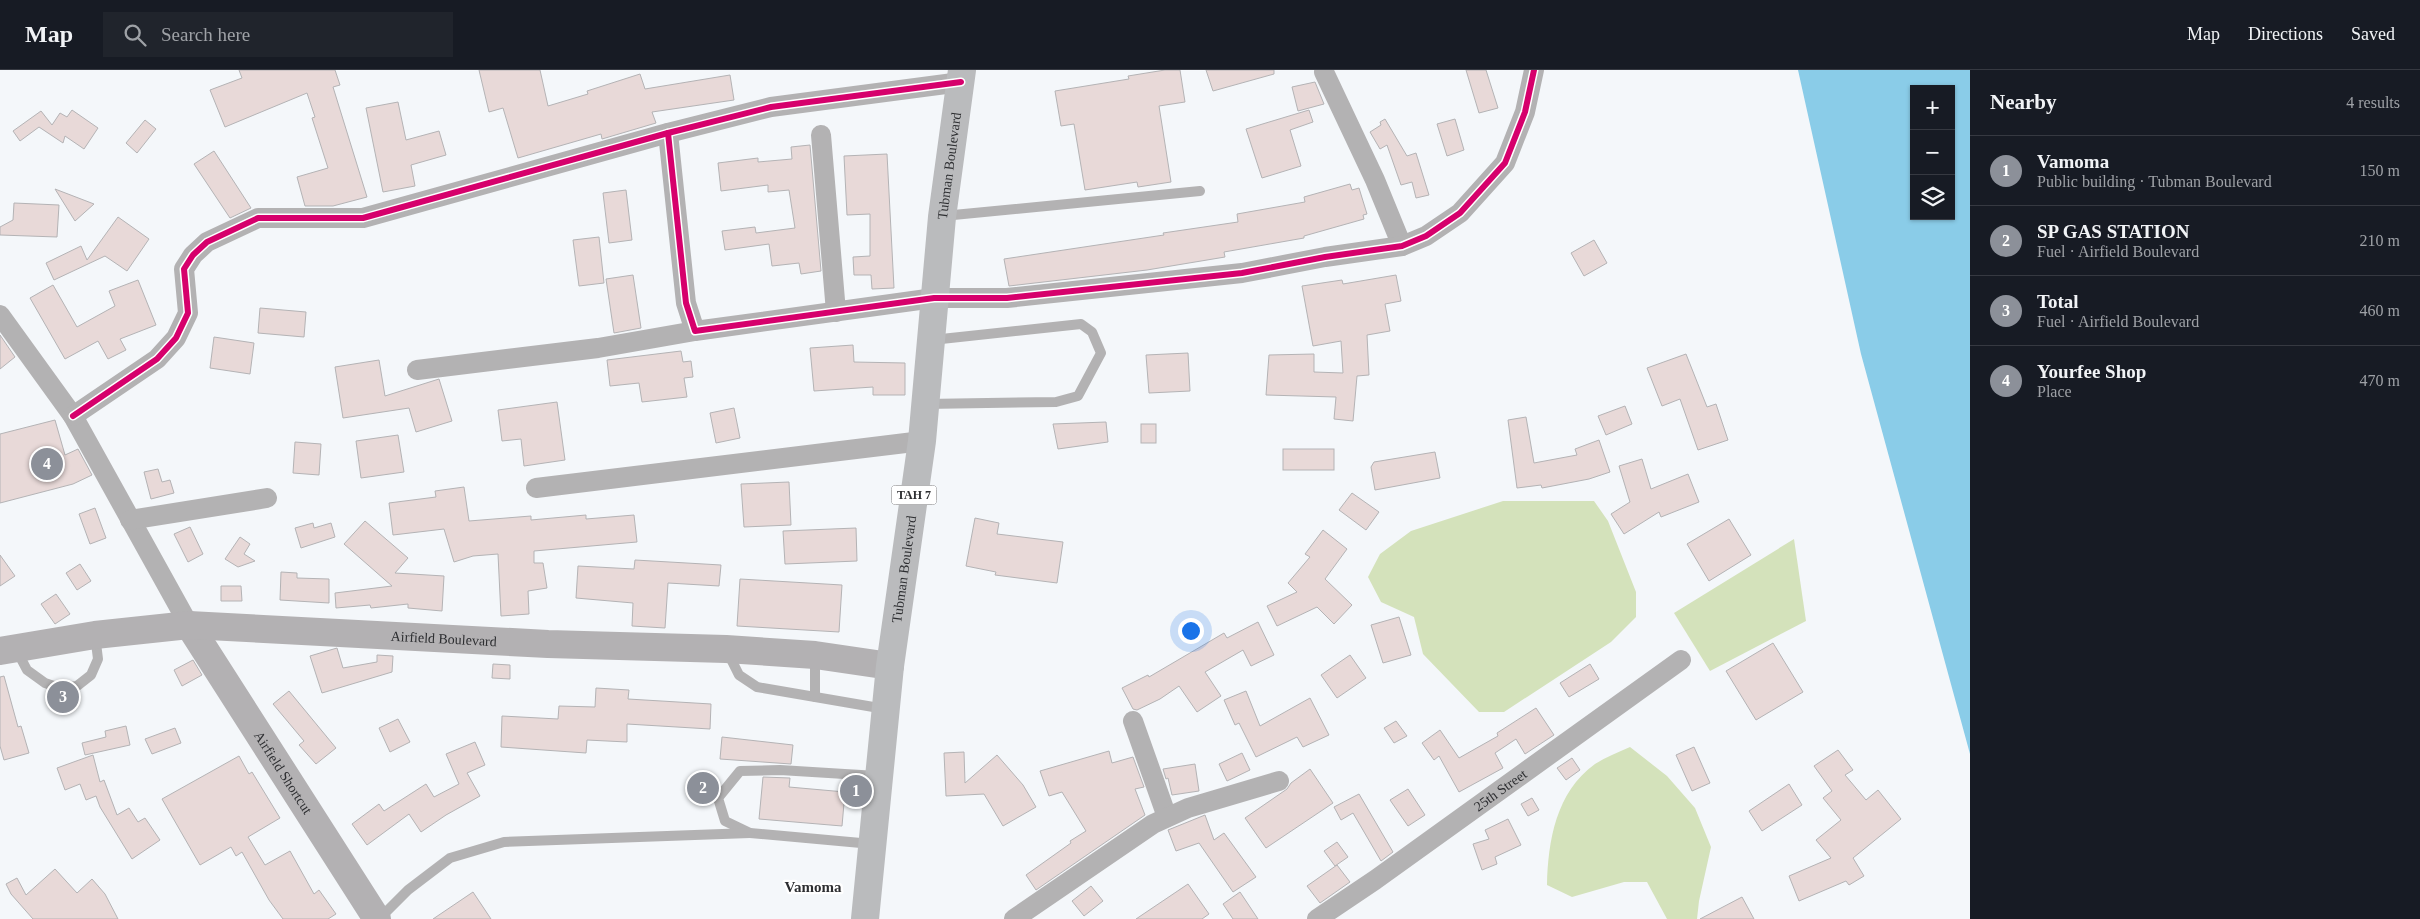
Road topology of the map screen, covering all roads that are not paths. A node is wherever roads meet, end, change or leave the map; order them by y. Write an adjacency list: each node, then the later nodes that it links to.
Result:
1 (1534, 70): 8 (street)
2 (1324, 72): 8 (street)
3 (962, 76): 4 (street); 7 (highway, Tubman Boulevard / TAH 7)
4 (668, 133): 12 (street); 16 (street)
5 (821, 135): 10 (street)
6 (1200, 191): 7 (lane)
7 (942, 217): 9 (highway, Tubman Boulevard / TAH 7)
8 (1402, 246): 9 (street)
9 (934, 298): 10 (street); 13 (highway, Tubman Boulevard / TAH 7)
10 (836, 312): 12 (street)
11 (0, 315): 16 (street)
12 (695, 331): 14 (street)
13 (932, 340): 15 (highway, Tubman Boulevard / TAH 7); 15 (lane)
14 (417, 370)
15 (924, 404): 17 (highway, Tubman Boulevard / TAH 7)
16 (73, 416): 20 (street)
17 (922, 440): 18 (street); 27 (highway, Tubman Boulevard / TAH 7)
18 (536, 488)
19 (268, 498): 20 (street)
20 (130, 520): 21 (street)
21 (189, 625): 22 (street, Airfield Boulevard); 24 (street, Airfield Boulevard); 36 (street, Airfield Shortcut)
22 (95, 635): 23 (street, Airfield Boulevard); 23 (lane)
23 (8, 649)
24 (726, 649): 25 (street, Airfield Boulevard); 28 (lane)
25 (815, 655): 27 (street, Airfield Boulevard); 28 (lane)
26 (1681, 660): 39 (street, 25th Street)
27 (890, 666): 29 (highway, Tubman Boulevard / TAH 7)
28 (815, 697): 29 (lane)
29 (886, 710): 31 (highway, Tubman Boulevard / TAH 7)
30 (1133, 721): 33 (street)
31 (879, 776): 34 (lane); 35 (highway, Tubman Boulevard / TAH 7)
32 (1279, 781): 33 (street)
33 (1167, 817): 38 (street)
34 (750, 833): 35 (lane); 36 (lane)
35 (873, 844): 37 (highway, Tubman Boulevard / TAH 7)
36 (378, 919)
37 (865, 919)
38 (1014, 919)
39 (1317, 919)

